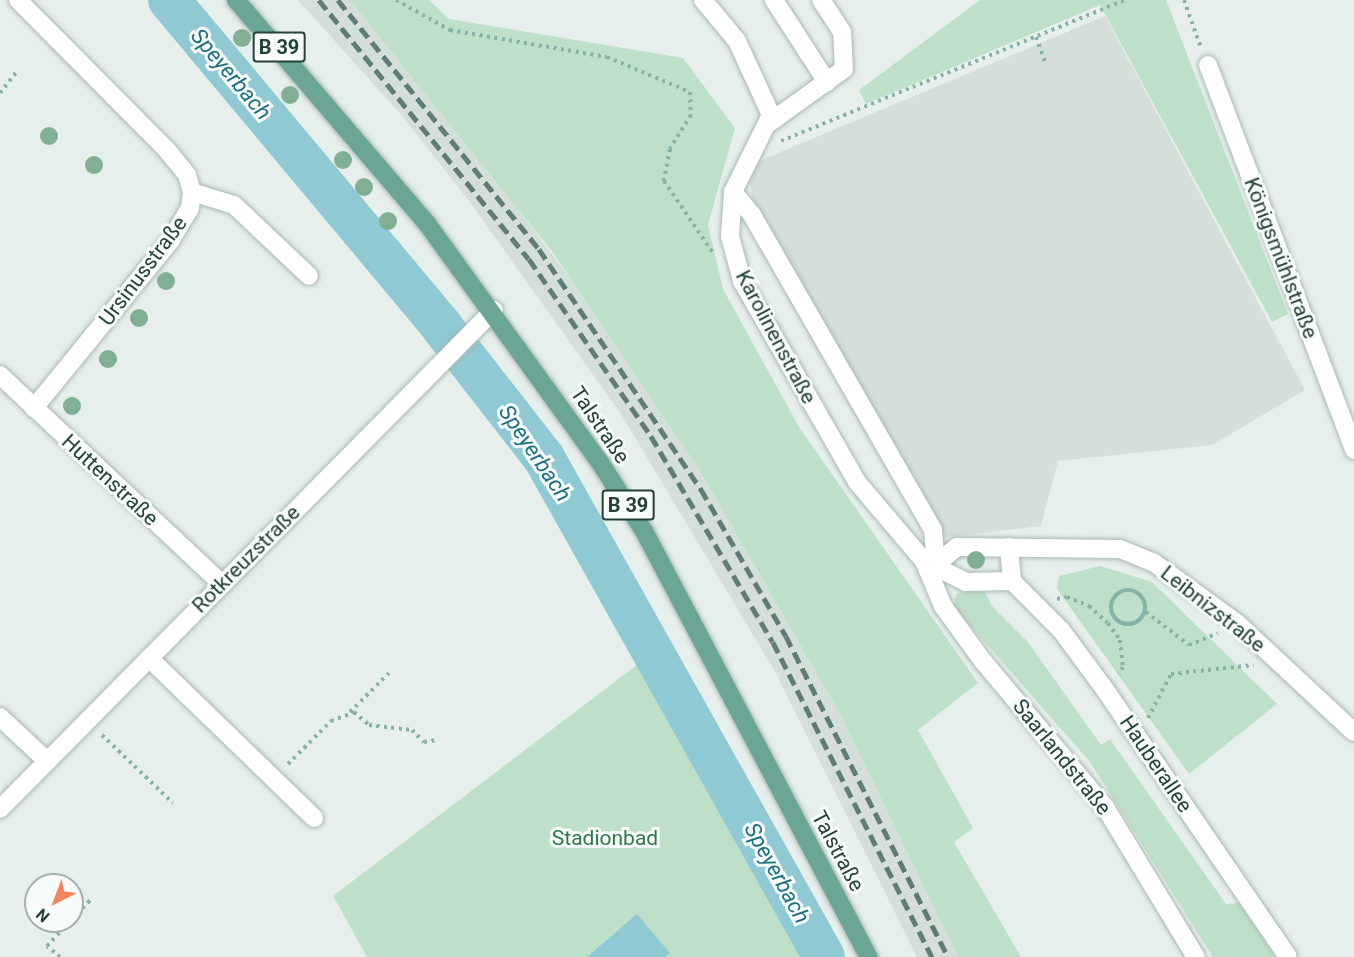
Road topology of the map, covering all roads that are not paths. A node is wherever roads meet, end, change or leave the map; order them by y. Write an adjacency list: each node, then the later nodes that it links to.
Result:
1 (18, 0): 9 (street, Ursinusstraße)
2 (236, 0): 12 (main road, Talstraße / B 39)
3 (703, 0): 8 (street)
4 (774, 0): 7 (street)
5 (821, 0): 7 (street)
6 (1208, 65): 15 (street, Königsmühlstraße)
7 (827, 82): 8 (street)
8 (769, 123): 10 (street, Karolinenstraße)
9 (192, 192): 11 (street); 14 (street, Ursinusstraße)
10 (733, 192): 17 (street); 17 (street, Karolinenstraße)
11 (309, 276)
12 (494, 310): 19 (street, Rotkreuzstraße); 26 (main road, Talstraße / B 39)
13 (0, 375): 14 (street, Huttenstraße)
14 (33, 408): 19 (street, Huttenstraße)
15 (1354, 450)
16 (1009, 547): 17 (street, Leibnizstraße); 18 (street); 22 (street, Leibnizstraße)
17 (930, 562): 18 (street); 27 (street, Saarlandstraße)
18 (1012, 581): 28 (street, Hauberallee)
19 (222, 584): 20 (street, Rotkreuzstraße)
20 (149, 658): 23 (street, Rotkreuzstraße); 25 (street)
21 (0, 717): 23 (street)
22 (1354, 732)
23 (47, 761): 24 (street, Rotkreuzstraße)
24 (0, 809)
25 (314, 818)
26 (869, 957)
27 (1197, 957)
28 (1288, 957)

